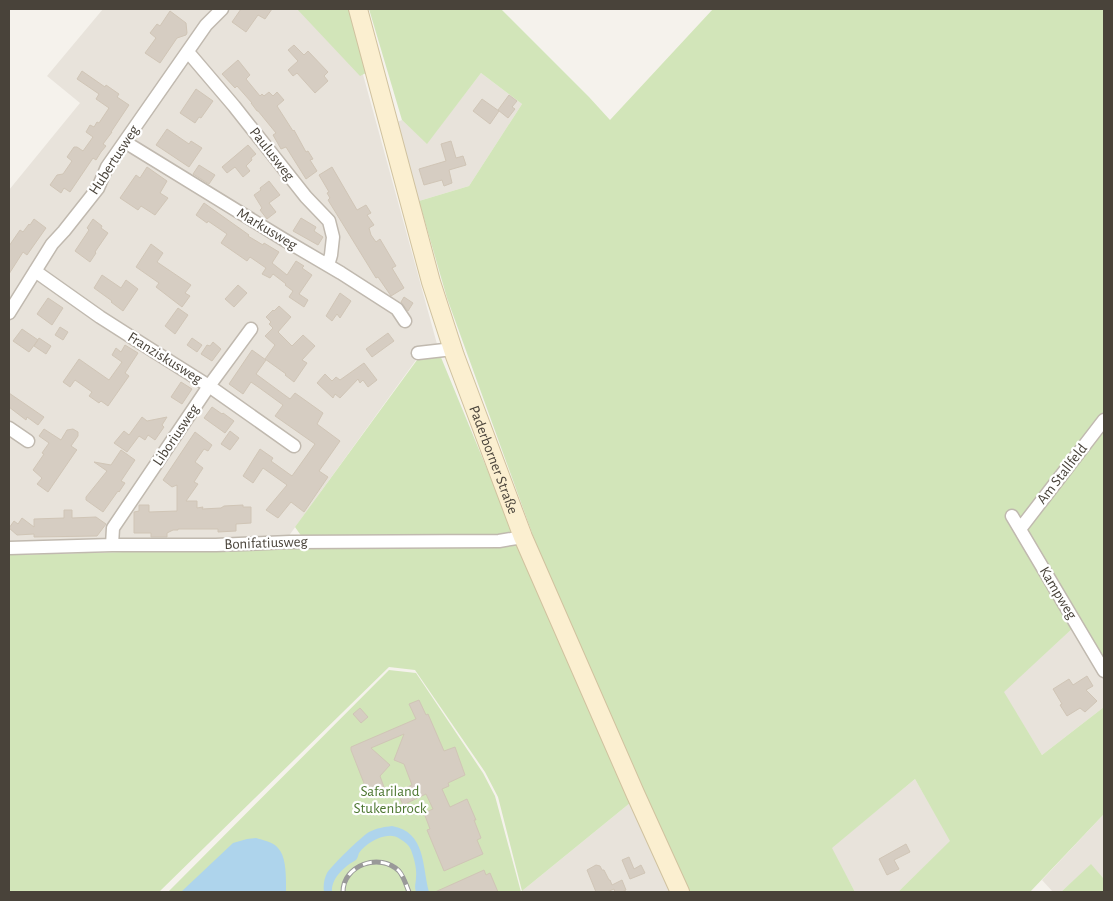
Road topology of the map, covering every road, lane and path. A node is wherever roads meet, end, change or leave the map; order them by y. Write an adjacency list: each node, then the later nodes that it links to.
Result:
1 (222, 9): 3 (street, Hubertusweg)
2 (358, 9): 10 (main road, Paderborner Straße)
3 (188, 52): 4 (street, Hubertusweg); 5 (street, Paulusweg)
4 (126, 142): 5 (street, Markusweg); 6 (street, Hubertusweg)
5 (328, 265): 8 (street, Markusweg)
6 (35, 270): 7 (street, Hubertusweg); 12 (street, Franziskusweg)
7 (9, 313)
8 (405, 321)
9 (251, 329): 12 (street, Liboriusweg)
10 (453, 350): 11 (street); 19 (main road, Paderborner Straße)
11 (418, 353)
12 (209, 386): 16 (street, Franziskusweg); 20 (street, Liboriusweg)
13 (1104, 420): 18 (street, Am Stallfeld)
14 (9, 428): 15 (street)
15 (28, 441)
16 (294, 446)
17 (1012, 516): 18 (street, Kampweg)
18 (1020, 530): 22 (street, Kampweg)
19 (523, 537): 20 (street, Bonifatiusweg); 23 (main road, Paderborner Straße)
20 (112, 546): 21 (street, Bonifatiusweg)
21 (9, 548)
22 (1104, 671)
23 (680, 892)

